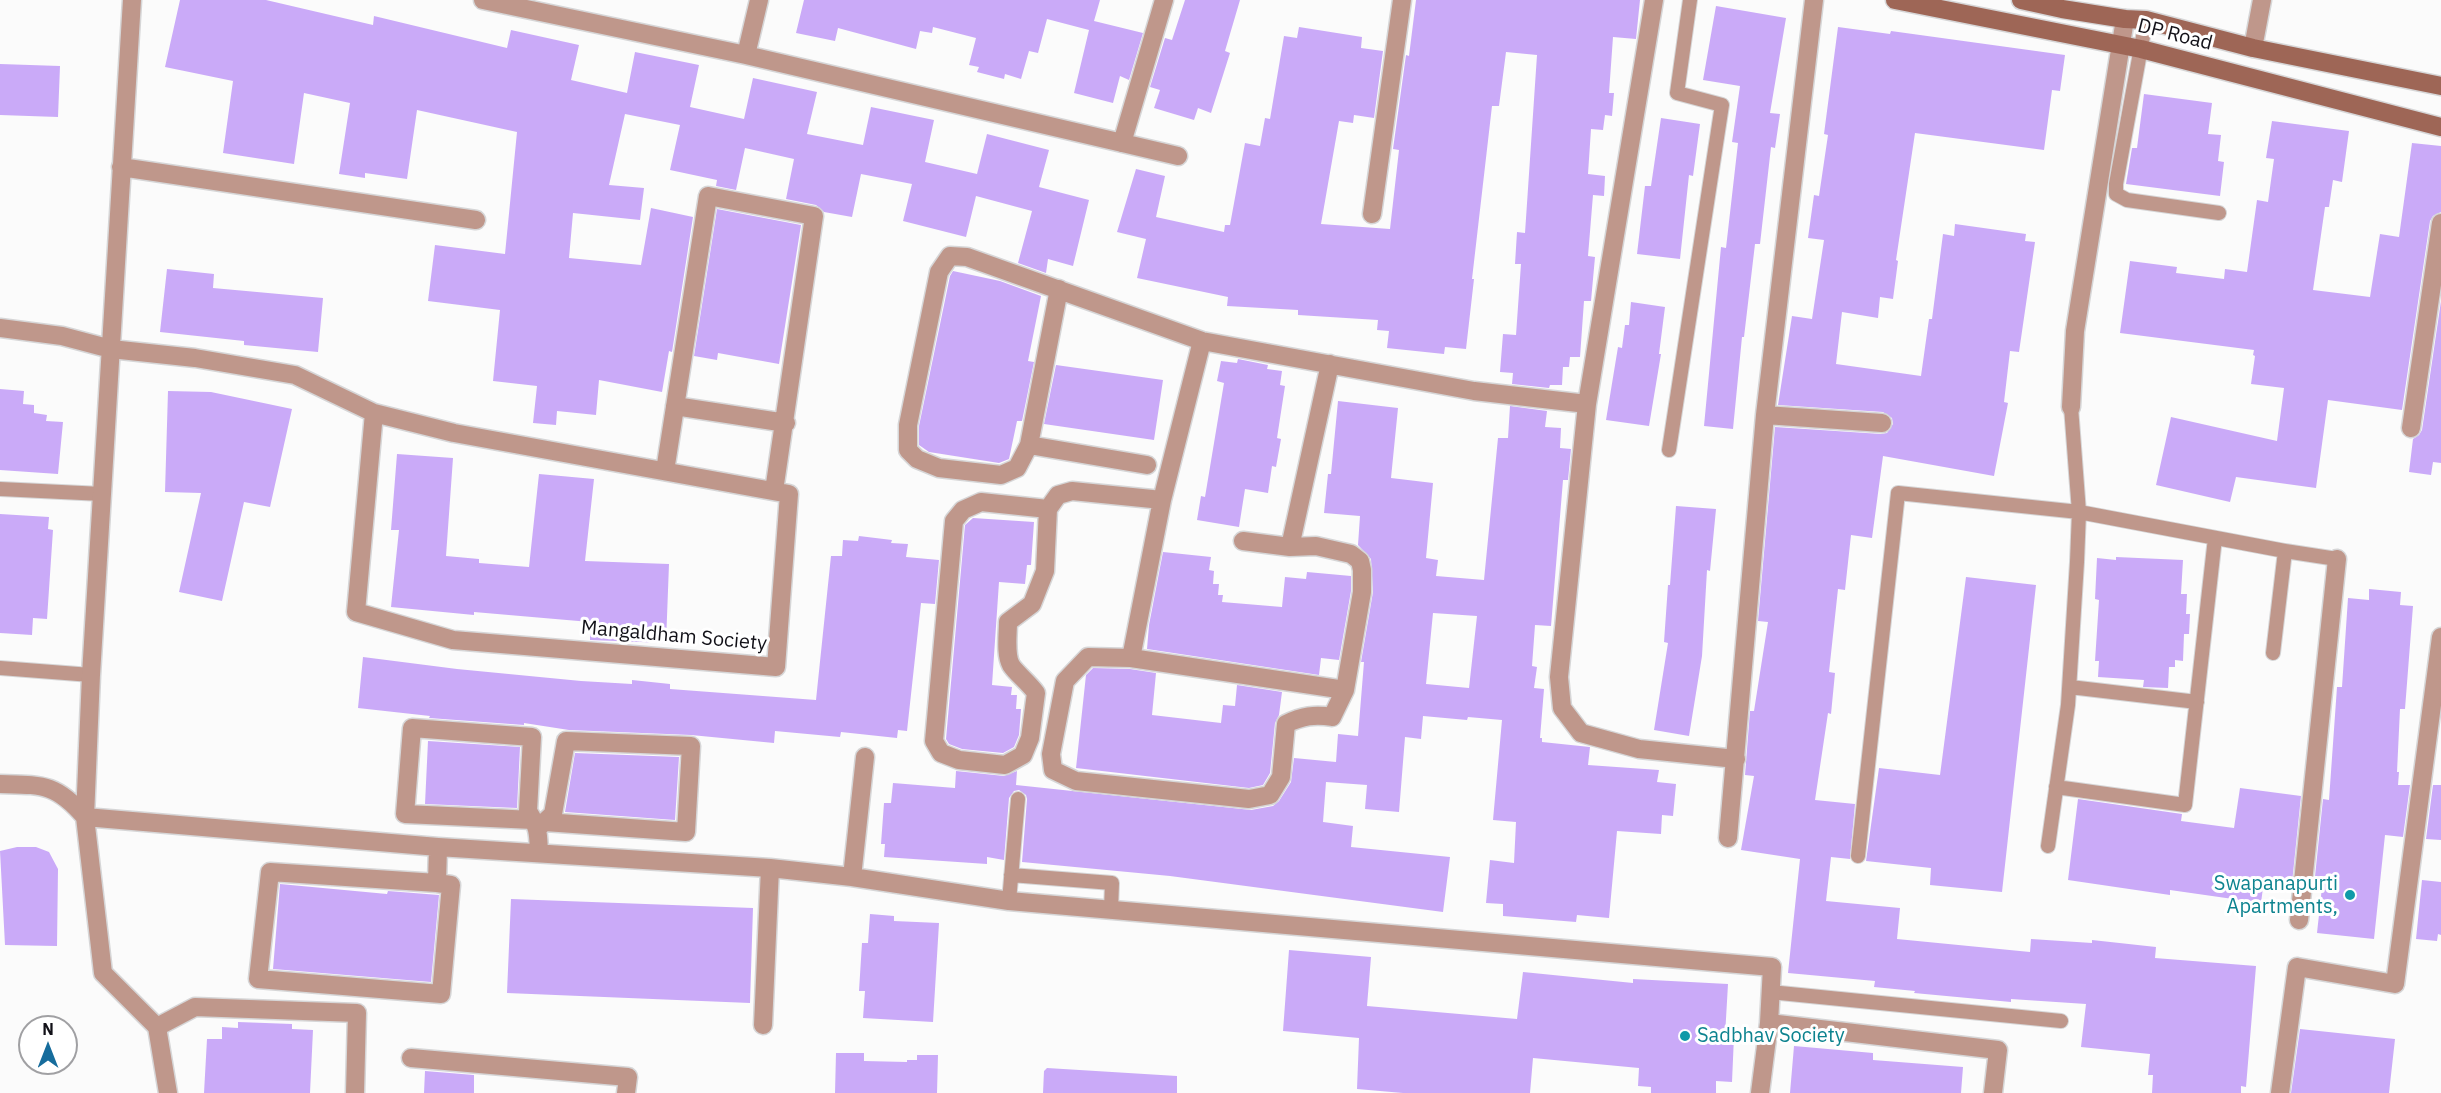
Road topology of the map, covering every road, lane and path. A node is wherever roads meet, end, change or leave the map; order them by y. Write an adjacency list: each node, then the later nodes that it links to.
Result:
1 (132, 0): 22 (street)
2 (483, 0): 17 (street)
3 (759, 0): 17 (street)
4 (1164, 0): 20 (street)
5 (1402, 0): 24 (street)
6 (1654, 0): 32 (street)
7 (1690, 0): 41 (lane)
8 (1814, 0): 36 (street)
9 (1895, 0): 14 (main road, DP Road)
10 (2021, 0): 12 (main road, DP Road)
11 (2262, 0): 15 (street)
12 (2125, 19): 13 (main road, DP Road); 14 (street)
13 (2146, 20): 15 (main road, DP Road); 16 (lane)
14 (2121, 45): 16 (main road, DP Road); 34 (street)
15 (2253, 48): 18 (main road, DP Road)
16 (2141, 49): 19 (main road, DP Road); 23 (lane)
17 (746, 55): 20 (street)
18 (2441, 86)
19 (2441, 128)
20 (1122, 143): 21 (street)
21 (1178, 156)
22 (121, 167): 25 (street); 30 (street)
23 (2219, 213)
24 (1372, 214)
25 (476, 220)
26 (2441, 223): 39 (street)
27 (1059, 289): 29 (street); 40 (street); 40 (street)
28 (0, 328): 30 (street)
29 (1202, 341): 31 (street); 47 (street)
30 (111, 349): 35 (street); 46 (street)
31 (1330, 364): 32 (street); 52 (street)
32 (1587, 404): 64 (street)
33 (675, 406): 37 (street); 37 (street); 43 (street)
34 (2071, 407): 49 (lane)
35 (374, 413): 43 (street); 45 (street, Mangaldham Society)
36 (1765, 415): 38 (street); 64 (street)
37 (786, 423): 45 (street)
38 (1882, 423)
39 (2411, 428)
40 (1029, 445): 42 (street)
41 (1669, 450)
42 (1147, 465)
43 (665, 471): 45 (street)
44 (0, 489): 46 (lane)
45 (774, 491)
46 (102, 494): 59 (street)
47 (1162, 500): 48 (street); 57 (street)
48 (1048, 509): 48 (street)
49 (2079, 512): 50 (lane); 60 (lane); 74 (lane)
50 (2215, 538): 53 (lane); 62 (lane)
51 (1243, 541): 52 (street)
52 (1290, 547): 61 (street)
53 (2285, 551): 54 (lane); 56 (lane)
54 (2337, 559): 81 (street)
55 (2441, 637): 93 (street)
56 (2273, 653)
57 (1131, 658): 61 (street); 61 (street)
58 (0, 668): 59 (lane)
59 (91, 675): 68 (street)
60 (2070, 687): 62 (lane); 66 (lane)
61 (1345, 690)
62 (2197, 702): 66 (lane)
63 (865, 756): 77 (street)
64 (1736, 759): 70 (street)
65 (0, 784): 68 (street)
66 (2056, 787): 72 (lane)
67 (1018, 799): 76 (lane)
68 (85, 817): 71 (street); 86 (street)
69 (539, 824): 69 (street); 69 (street); 73 (street)
70 (1728, 838)
71 (438, 846): 73 (street); 78 (street)
72 (2048, 846)
73 (538, 853): 75 (street)
74 (1858, 856)
75 (770, 868): 77 (street); 85 (street)
76 (1011, 874): 79 (lane); 80 (lane)
77 (852, 877): 79 (street)
78 (437, 883): 78 (street)
79 (1009, 901): 80 (street)
80 (1111, 910): 82 (street)
81 (2299, 920)
82 (1770, 992): 83 (lane); 84 (street)
83 (2061, 1021)
84 (1769, 1023): 91 (street); 92 (street)
85 (763, 1025)
86 (157, 1027): 88 (street); 89 (street)
87 (411, 1058): 90 (street)
88 (168, 1093)
89 (354, 1093)
90 (626, 1093)
91 (1760, 1093)
92 (1994, 1093)
93 (2280, 1093)

